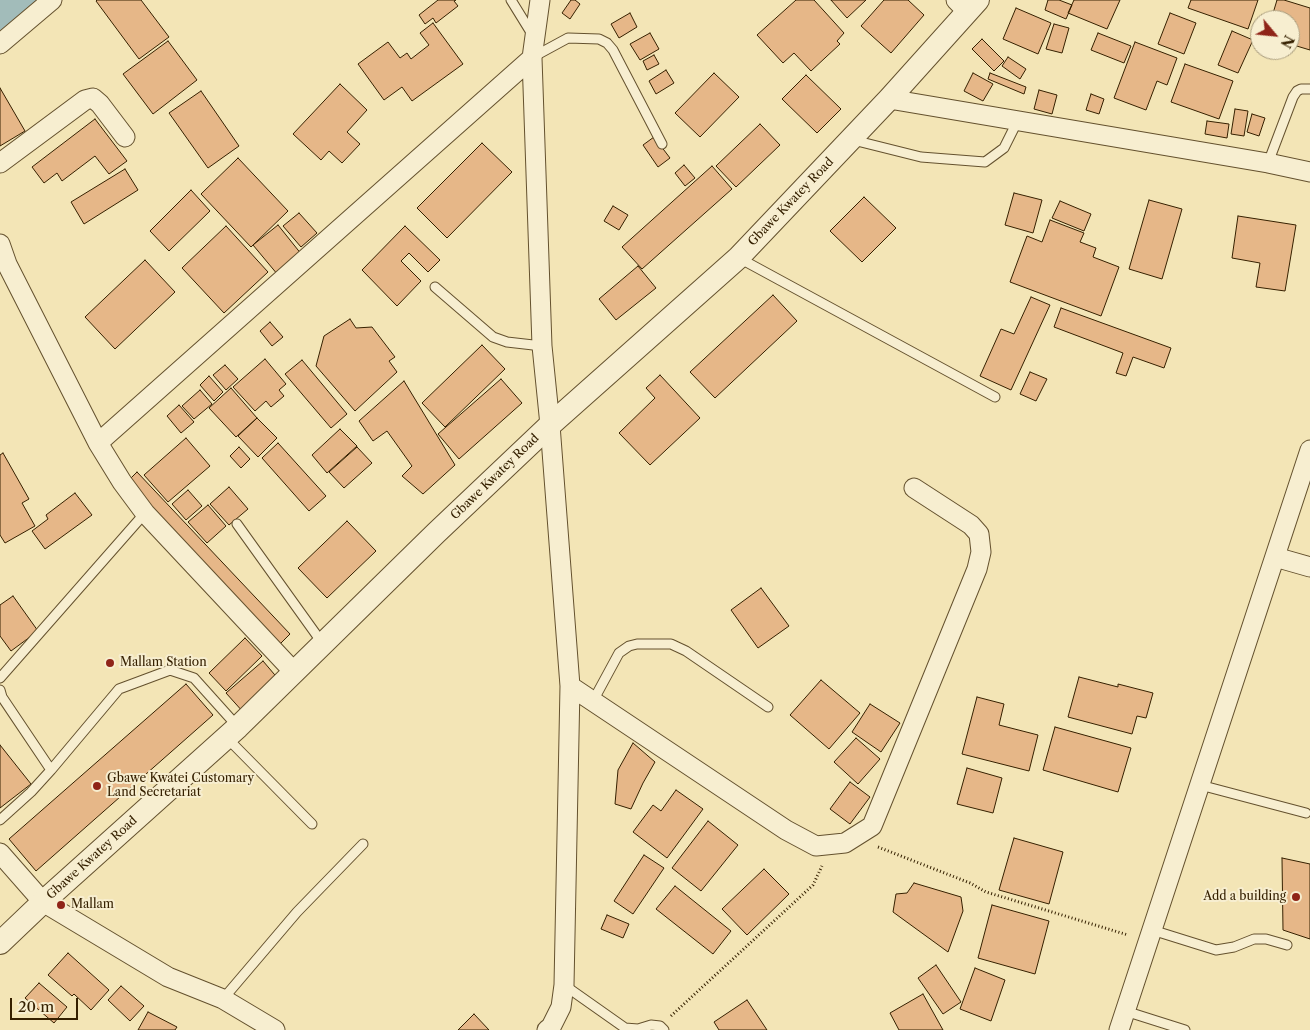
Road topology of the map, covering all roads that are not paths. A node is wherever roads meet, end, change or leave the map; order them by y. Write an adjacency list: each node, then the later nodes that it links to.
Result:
1 (52, 0): 6 (street)
2 (511, 0): 5 (lane)
3 (540, 0): 5 (street)
4 (967, 4): 9 (street, Gbawe Kwatey Road)
5 (535, 39): 7 (street)
6 (0, 44)
7 (532, 58): 13 (lane); 20 (street); 23 (street)
8 (1310, 89): 15 (lane)
9 (890, 99): 10 (street); 12 (street, Gbawe Kwatey Road)
10 (1017, 122): 12 (lane); 15 (street)
11 (125, 137): 14 (street)
12 (851, 139): 18 (street, Gbawe Kwatey Road)
13 (662, 144)
14 (0, 163)
15 (1268, 163): 16 (street)
16 (1310, 172)
17 (0, 244): 23 (street)
18 (738, 258): 21 (lane); 22 (street, Gbawe Kwatey Road)
19 (434, 288): 20 (lane)
20 (542, 346): 22 (street)
21 (995, 398)
22 (550, 425): 30 (street, Gbawe Kwatey Road); 33 (street)
23 (98, 443): 26 (street)
24 (1310, 450): 28 (street)
25 (914, 488): 35 (street)
26 (146, 513): 31 (street); 32 (lane)
27 (237, 524): 30 (lane)
28 (1275, 557): 29 (street); 39 (street)
29 (1310, 567)
30 (323, 644): 31 (street, Gbawe Kwatey Road)
31 (294, 672): 37 (street, Gbawe Kwatey Road)
32 (0, 678)
33 (570, 686): 35 (street); 49 (street)
34 (0, 690): 38 (lane)
35 (593, 701): 36 (lane)
36 (768, 707)
37 (232, 732): 38 (lane); 42 (lane); 45 (street, Gbawe Kwatey Road)
38 (52, 770): 41 (lane)
39 (1200, 785): 40 (lane); 46 (street)
40 (1306, 813)
41 (0, 820)
42 (312, 824)
43 (363, 844): 50 (lane)
44 (0, 853): 45 (street)
45 (43, 902): 47 (street, Gbawe Kwatey Road); 50 (street)
46 (1150, 935): 48 (lane); 51 (street)
47 (0, 943)
48 (1287, 945)
49 (564, 985): 52 (lane); 54 (street)
50 (223, 999): 53 (street)
51 (1125, 1011): 55 (street); 56 (lane)
52 (662, 1028)
53 (274, 1030)
54 (547, 1030)
55 (1118, 1030)
56 (1185, 1030)

